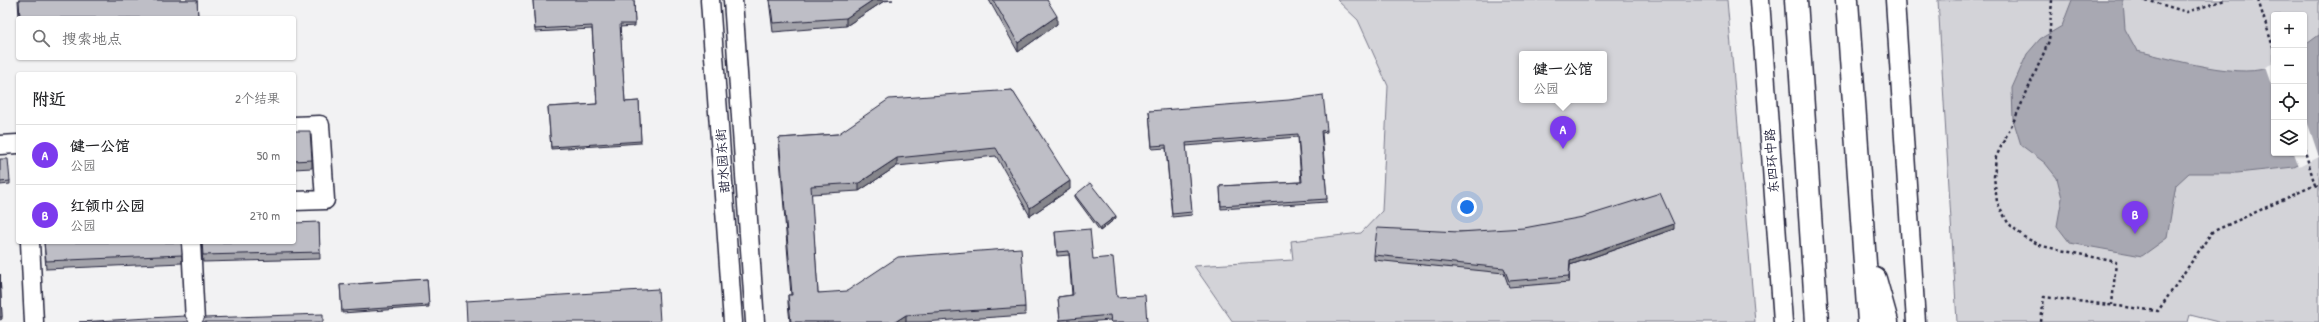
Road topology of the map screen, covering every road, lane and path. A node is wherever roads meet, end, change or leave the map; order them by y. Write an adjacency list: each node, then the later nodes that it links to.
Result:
1 (710, 0): 26 (street, 甜水园东街)
2 (733, 0): 27 (street, 甜水园东街)
3 (1760, 0): 28 (street, 东四环中路)
4 (1796, 0): 20 (highway)
5 (1847, 0): 19 (highway)
6 (1895, 0): 33 (street)
7 (2052, 0): 23 (path)
8 (2146, 0): 9 (path)
9 (2224, 0)
10 (2258, 0): 11 (path)
11 (2273, 48)
12 (296, 126): 18 (street)
13 (16, 144): 14 (street)
14 (0, 145)
15 (2306, 156): 16 (path)
16 (2315, 185): 17 (path); 23 (path)
17 (2319, 188)
18 (296, 201)
19 (1863, 235): 31 (highway); 32 (highway)
20 (1811, 241): 29 (highway); 30 (highway)
21 (30, 244): 24 (street)
22 (191, 244): 25 (street)
23 (2112, 305): 34 (path)
24 (34, 322)
25 (194, 322)
26 (733, 322)
27 (755, 322)
28 (1783, 322)
29 (1802, 322)
30 (1817, 322)
31 (1869, 322)
32 (1887, 322)
33 (1916, 322)
34 (2041, 322)

